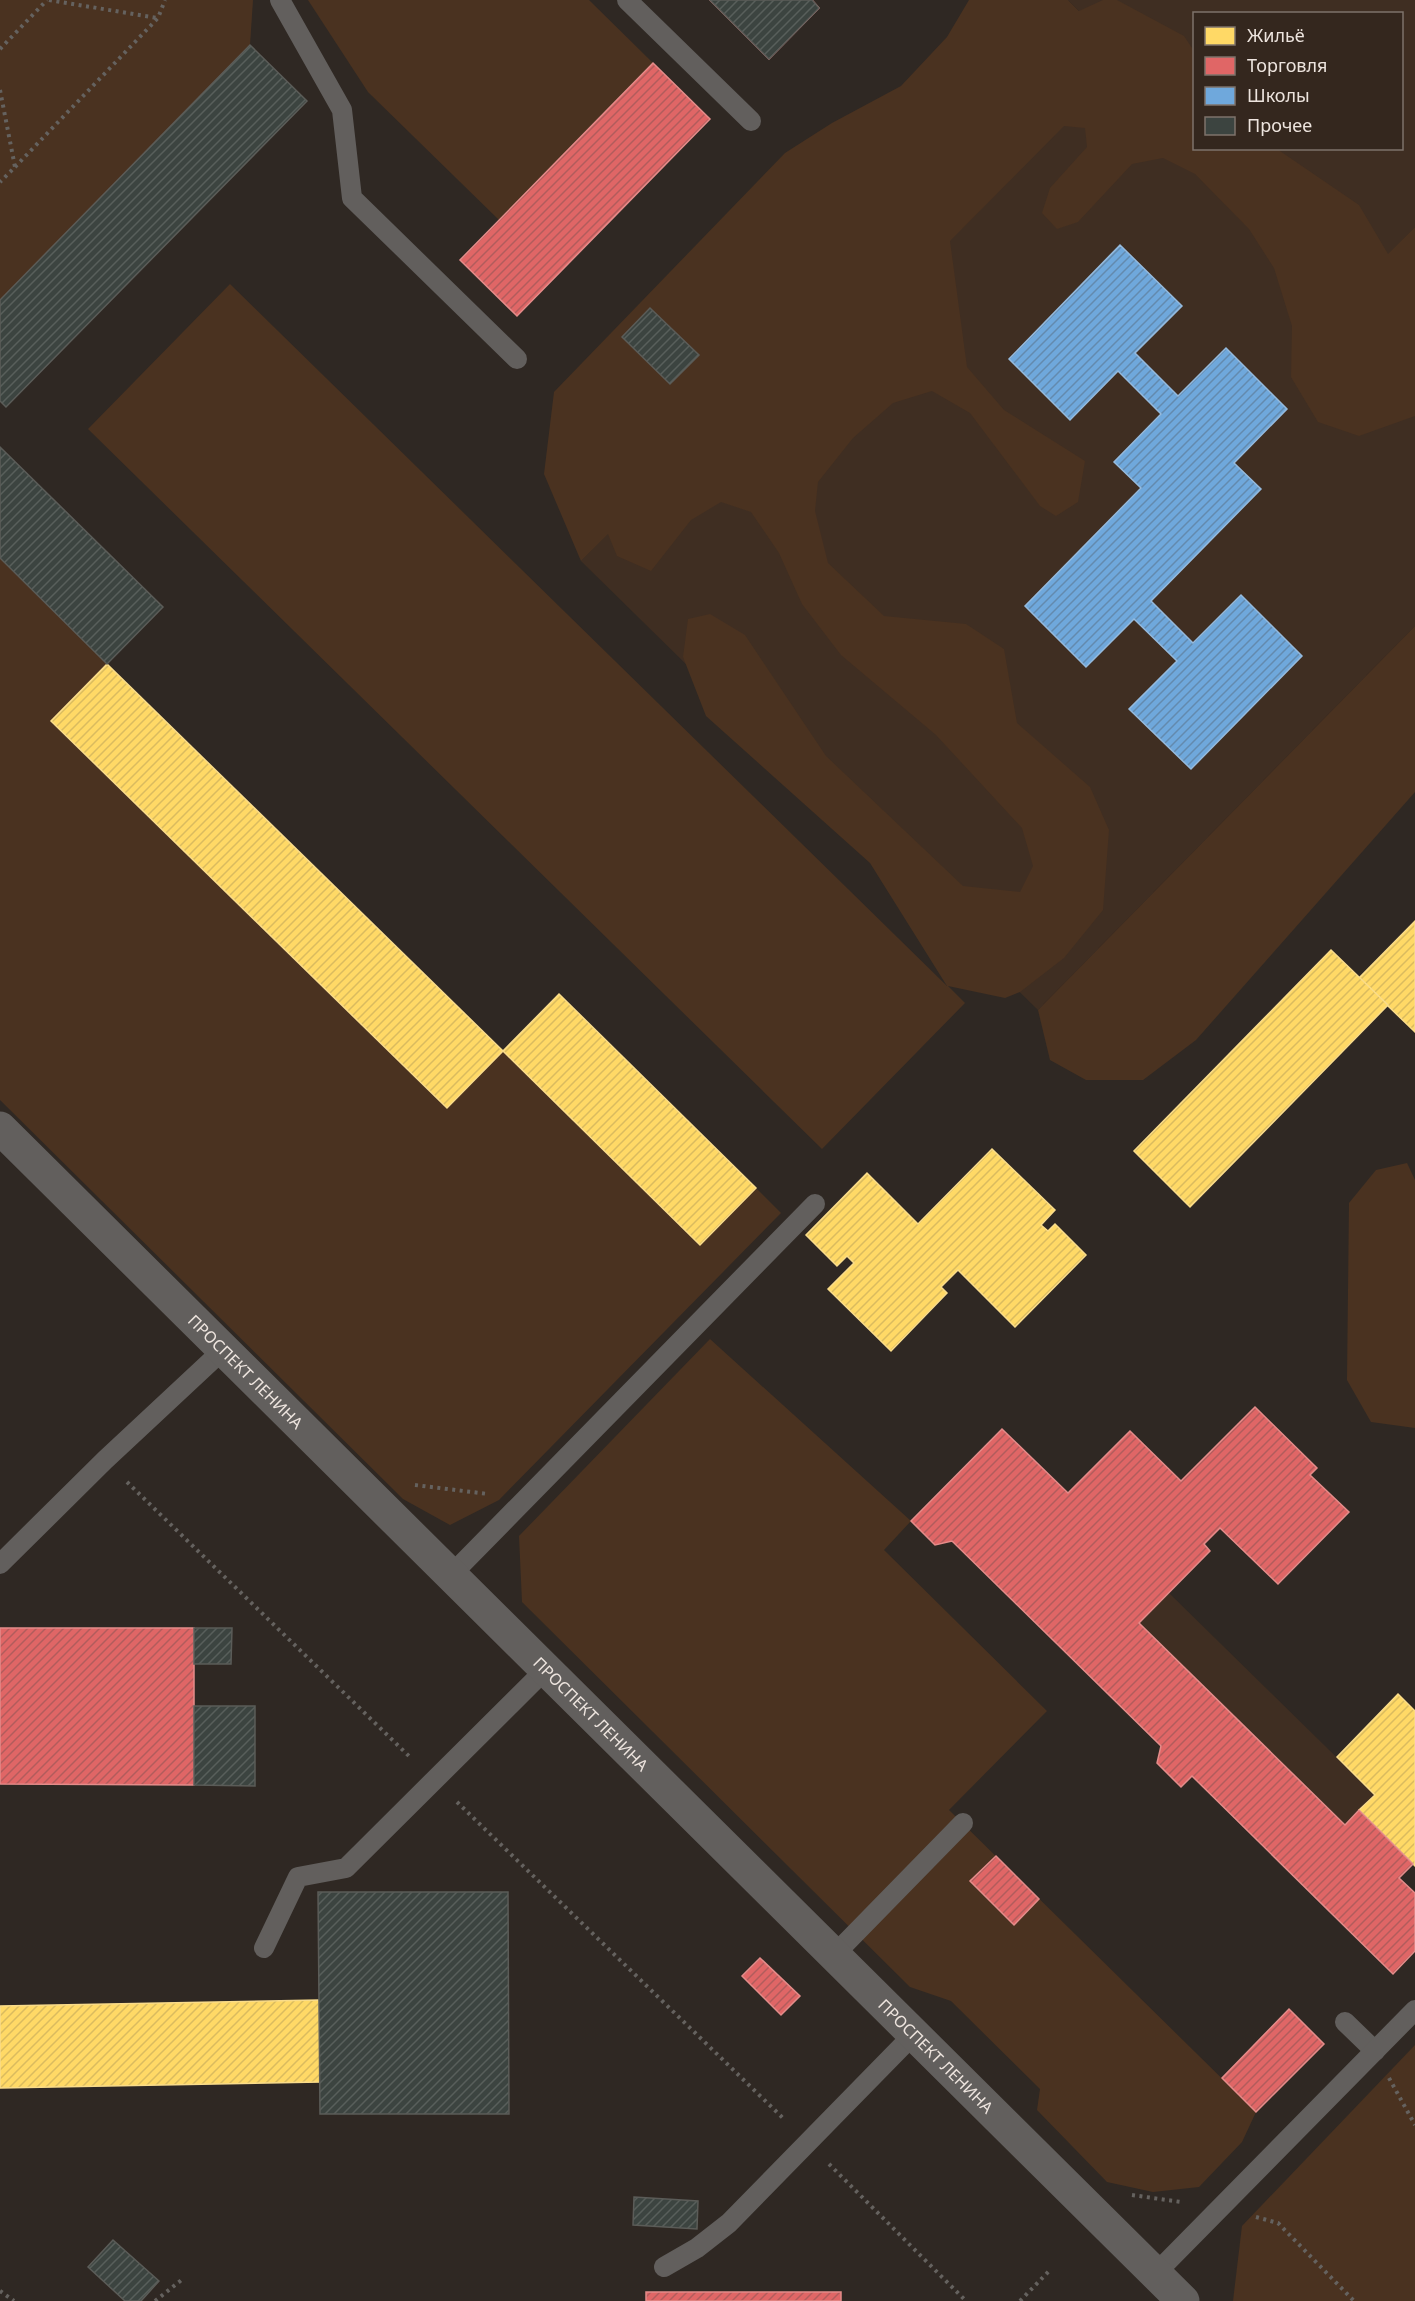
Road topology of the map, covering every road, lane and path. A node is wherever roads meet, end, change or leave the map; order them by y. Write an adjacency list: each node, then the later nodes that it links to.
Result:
1 (48, 0): 5 (path); 6 (path)
2 (165, 0): 5 (path)
3 (280, 0): 11 (lane)
4 (627, 0): 8 (lane)
5 (158, 18): 9 (path)
6 (0, 49)
7 (0, 90): 9 (path)
8 (751, 121)
9 (15, 167): 10 (path)
10 (0, 182)
11 (517, 359)
12 (0, 1128): 14 (street, ПРОСПЕКТ ЛЕНИНА)
13 (816, 1204): 17 (lane)
14 (224, 1349): 15 (lane); 17 (street, ПРОСПЕКТ ЛЕНИНА)
15 (105, 1460): 16 (lane); 19 (path)
16 (0, 1564)
17 (451, 1575): 18 (street, ПРОСПЕКТ ЛЕНИНА)
18 (546, 1669): 19 (lane); 22 (street, ПРОСПЕКТ ЛЕНИНА)
19 (435, 1781): 21 (lane); 28 (path)
20 (963, 1823): 22 (lane)
21 (264, 1948)
22 (834, 1955): 25 (street, ПРОСПЕКТ ЛЕНИНА)
23 (1415, 2010): 26 (lane)
24 (1345, 2022): 26 (lane)
25 (914, 2034): 28 (lane); 33 (street, ПРОСПЕКТ ЛЕНИНА)
26 (1375, 2051): 27 (path); 30 (lane)
27 (1415, 2124)
28 (808, 2143): 31 (lane); 38 (path)
29 (1125, 2194): 30 (path)
30 (1220, 2208): 33 (lane); 41 (path)
31 (664, 2267)
32 (1051, 2269): 39 (path)
33 (1155, 2274): 40 (street, ПРОСПЕКТ ЛЕНИНА)
34 (184, 2278): 37 (path)
35 (0, 2290): 36 (path)
36 (14, 2301)
37 (155, 2301)
38 (966, 2301)
39 (1020, 2301)
40 (1183, 2301)
41 (1354, 2301)

